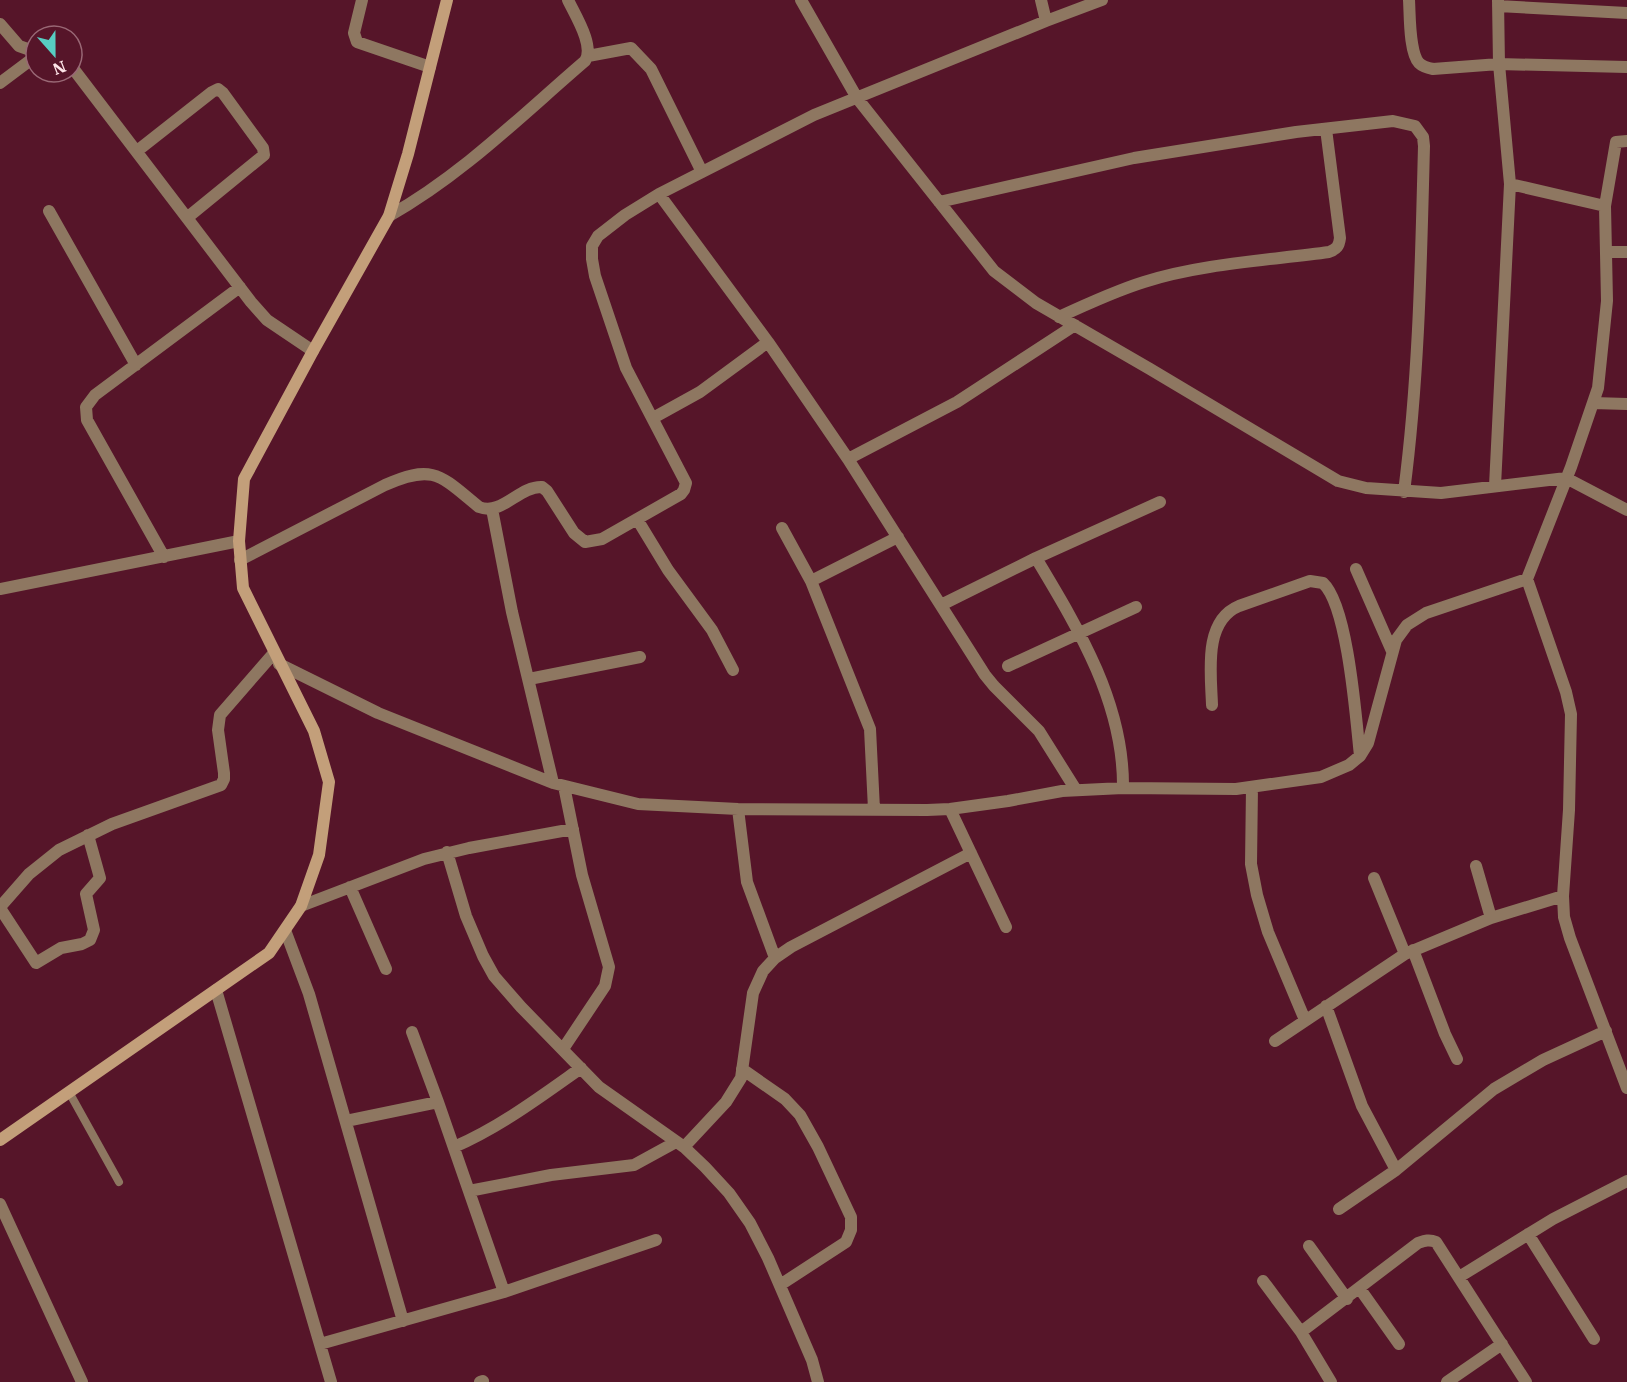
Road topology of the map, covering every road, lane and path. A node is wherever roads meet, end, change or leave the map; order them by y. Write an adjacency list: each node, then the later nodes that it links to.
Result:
1 (362, 0): 16 (street)
2 (447, 0): 16 (main road)
3 (568, 0): 13 (street)
4 (801, 0): 20 (street)
5 (1041, 0): 10 (street)
6 (1102, 0): 10 (street)
7 (1409, 0): 15 (street)
8 (1498, 3): 9 (street); 15 (street)
9 (1627, 13)
10 (1046, 21): 20 (street)
11 (0, 24): 12 (street)
12 (24, 48)
13 (588, 56): 24 (street); 30 (street)
14 (24, 64): 18 (street)
15 (1499, 64): 17 (street); 25 (street)
16 (430, 67): 30 (main road)
17 (1627, 68)
18 (0, 83)
19 (84, 83): 23 (street)
20 (857, 98): 24 (street); 27 (street)
21 (1326, 129): 27 (street); 35 (street); 46 (street)
22 (1627, 141): 28 (street)
23 (137, 151): 31 (street); 31 (street)
24 (702, 172): 26 (street)
25 (1510, 184): 28 (street); 45 (street)
26 (659, 194): 37 (street); 42 (street)
27 (939, 202): 35 (street)
28 (1605, 206): 32 (street)
29 (49, 211): 39 (street)
30 (389, 216): 38 (main road)
31 (188, 217): 34 (street)
32 (1606, 252): 33 (street); 40 (street)
33 (1627, 252)
34 (240, 287): 38 (street); 39 (street)
35 (1059, 316): 36 (street)
36 (1075, 326): 43 (street); 46 (street)
37 (768, 342): 42 (street); 43 (street)
38 (312, 351): 53 (main road)
39 (136, 365): 54 (street)
40 (1593, 403): 41 (street); 44 (street)
41 (1627, 404)
42 (653, 418): 50 (street)
43 (848, 459): 52 (street)
44 (1566, 478): 45 (street); 49 (street); 58 (street)
45 (1495, 486): 46 (street)
46 (1404, 492)
47 (1160, 502): 55 (street)
48 (492, 509): 50 (street); 56 (street); 69 (street)
49 (1627, 510)
50 (637, 519): 68 (street)
51 (782, 528): 59 (street)
52 (898, 537): 59 (street); 61 (street)
53 (239, 541): 54 (street); 56 (main road)
54 (164, 557): 60 (street)
55 (1036, 558): 61 (street); 63 (street)
56 (240, 560): 66 (main road)
57 (1356, 569): 64 (street)
58 (1527, 579): 64 (street); 86 (street)
59 (811, 581): 77 (street)
60 (0, 589)
61 (941, 605): 75 (street)
62 (1136, 607): 63 (street)
63 (1081, 632): 67 (street); 74 (street)
64 (1392, 651): 71 (street)
65 (640, 657): 69 (street)
66 (277, 658): 72 (street); 80 (street); 87 (main road)
67 (1008, 666)
68 (733, 670)
69 (529, 679): 72 (street)
70 (1212, 705): 71 (street)
71 (1360, 756): 73 (street)
72 (558, 784): 76 (street); 79 (street)
73 (1252, 787): 74 (street); 97 (street)
74 (1123, 788): 75 (street)
75 (1076, 790): 78 (street)
76 (738, 809): 77 (street); 93 (street)
77 (874, 809): 78 (street)
78 (950, 809): 82 (street)
79 (573, 829): 81 (street); 101 (street)
80 (88, 835): 88 (street); 88 (street)
81 (447, 852): 85 (street); 101 (street)
82 (971, 853): 90 (street); 93 (street)
83 (1476, 866): 89 (street)
84 (1374, 878): 92 (street)
85 (350, 887): 87 (street); 94 (street)
86 (1563, 896): 89 (street); 98 (street)
87 (301, 906): 91 (main road)
88 (0, 908)
89 (1491, 918): 92 (street)
90 (1006, 927)
91 (285, 930): 95 (main road); 108 (street)
92 (1409, 952): 96 (street); 102 (street)
93 (775, 958): 104 (street)
94 (386, 969)
95 (216, 990): 106 (main road); 130 (street)
96 (1326, 1006): 97 (street); 112 (street)
97 (1305, 1020): 100 (street)
98 (1606, 1031): 105 (street); 112 (street)
99 (412, 1032): 107 (street)
100 (1275, 1041)
101 (563, 1049): 103 (street)
102 (1457, 1059)
103 (581, 1068): 110 (street); 111 (street)
104 (742, 1069): 110 (street); 123 (street)
105 (1627, 1088)
106 (69, 1092): 109 (main road); 114 (lane)
107 (438, 1102): 108 (street); 111 (street)
108 (346, 1121): 127 (street)
109 (0, 1140)
110 (680, 1145): 115 (street); 123 (street)
111 (454, 1147): 115 (street)
112 (1396, 1170): 117 (street)
113 (1627, 1181): 118 (street)
114 (119, 1182)
115 (469, 1191): 125 (street)
116 (0, 1204): 133 (street)
117 (1340, 1209)
118 (1528, 1234): 121 (street); 129 (street)
119 (656, 1240): 125 (street)
120 (1309, 1246): 126 (street)
121 (1459, 1277): 124 (street); 132 (street)
122 (1263, 1281): 128 (street)
123 (780, 1285): 135 (street)
124 (1360, 1289): 126 (street); 131 (street)
125 (504, 1292): 127 (street)
126 (1347, 1299): 128 (street)
127 (403, 1321): 130 (street)
128 (1301, 1332): 136 (street)
129 (1594, 1339)
130 (320, 1344): 134 (street)
131 (1399, 1344)
132 (1502, 1344): 137 (street); 138 (street)
133 (82, 1382)
134 (331, 1382)
135 (818, 1382)
136 (1331, 1382)
137 (1447, 1382)
138 (1526, 1382)

